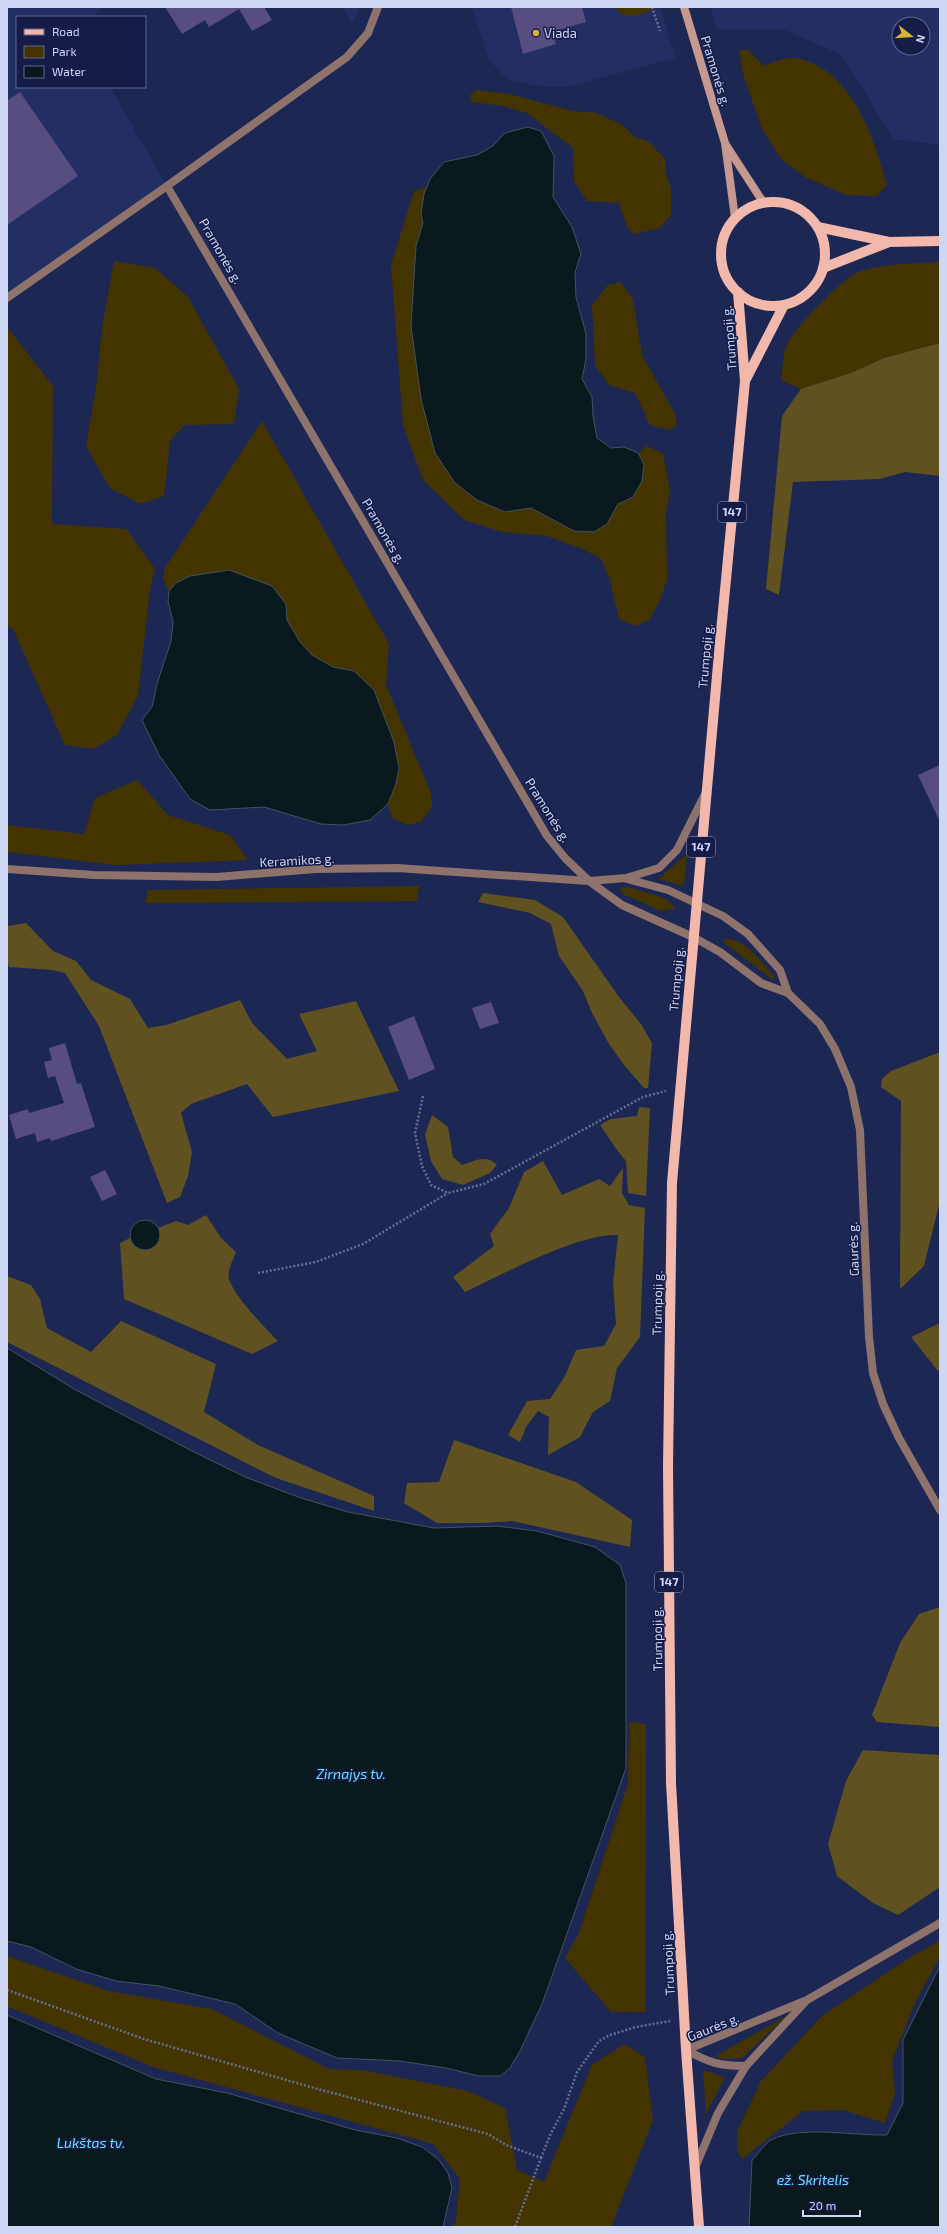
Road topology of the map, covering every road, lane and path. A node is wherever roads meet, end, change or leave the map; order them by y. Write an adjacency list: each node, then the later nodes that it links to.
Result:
1 (378, 7): 6 (street)
2 (652, 7): 4 (path)
3 (684, 7): 5 (main road, Pramonės g.)
4 (660, 31)
5 (725, 143): 7 (main road, Pramonės g.); 8 (main road, Pramonės g.)
6 (167, 186): 14 (street); 20 (street, Pramonės g.)
7 (763, 202): 8 (main road); 9 (main road)
8 (735, 218): 13 (main road)
9 (818, 227): 11 (main road); 12 (main road)
10 (940, 241): 11 (main road)
11 (889, 242): 12 (main road)
12 (823, 268): 15 (main road)
13 (738, 292): 15 (main road); 16 (main road, Trumpoji g.)
14 (7, 298)
15 (784, 305): 16 (main road, Trumpoji g.)
16 (745, 382): 17 (main road, Trumpoji g. / 147)
17 (706, 792): 19 (street); 21 (main road, Trumpoji g. / 147)
18 (7, 869): 20 (street, Keramikos g.)
19 (626, 878): 20 (street); 21 (street)
20 (589, 881): 22 (street, Pramonės g.)
21 (696, 902): 22 (main road, Trumpoji g. / 147); 23 (street, Gaurės g.)
22 (693, 937): 23 (street, Gaurės g.); 24 (main road, Trumpoji g. / 147)
23 (788, 993): 28 (street, Gaurės g.)
24 (680, 1087): 26 (path); 32 (main road, Trumpoji g. / 147)
25 (423, 1096): 26 (path)
26 (448, 1193): 27 (path)
27 (258, 1273)
28 (940, 1510)
29 (940, 1922): 31 (street, Gaurės g.)
30 (7, 1990): 35 (path)
31 (806, 2000): 33 (street, Gaurės g.); 34 (street, Gaurės g.)
32 (685, 2020): 33 (main road, Trumpoji g. / 147); 35 (path)
33 (686, 2050): 34 (street, Gaurės g.); 36 (main road, Trumpoji g. / 147)
34 (746, 2066): 36 (street, Gaurės g.)
35 (541, 2158): 37 (path)
36 (694, 2171): 38 (main road, Trumpoji g. / 147)
37 (516, 2227)
38 (699, 2227)

